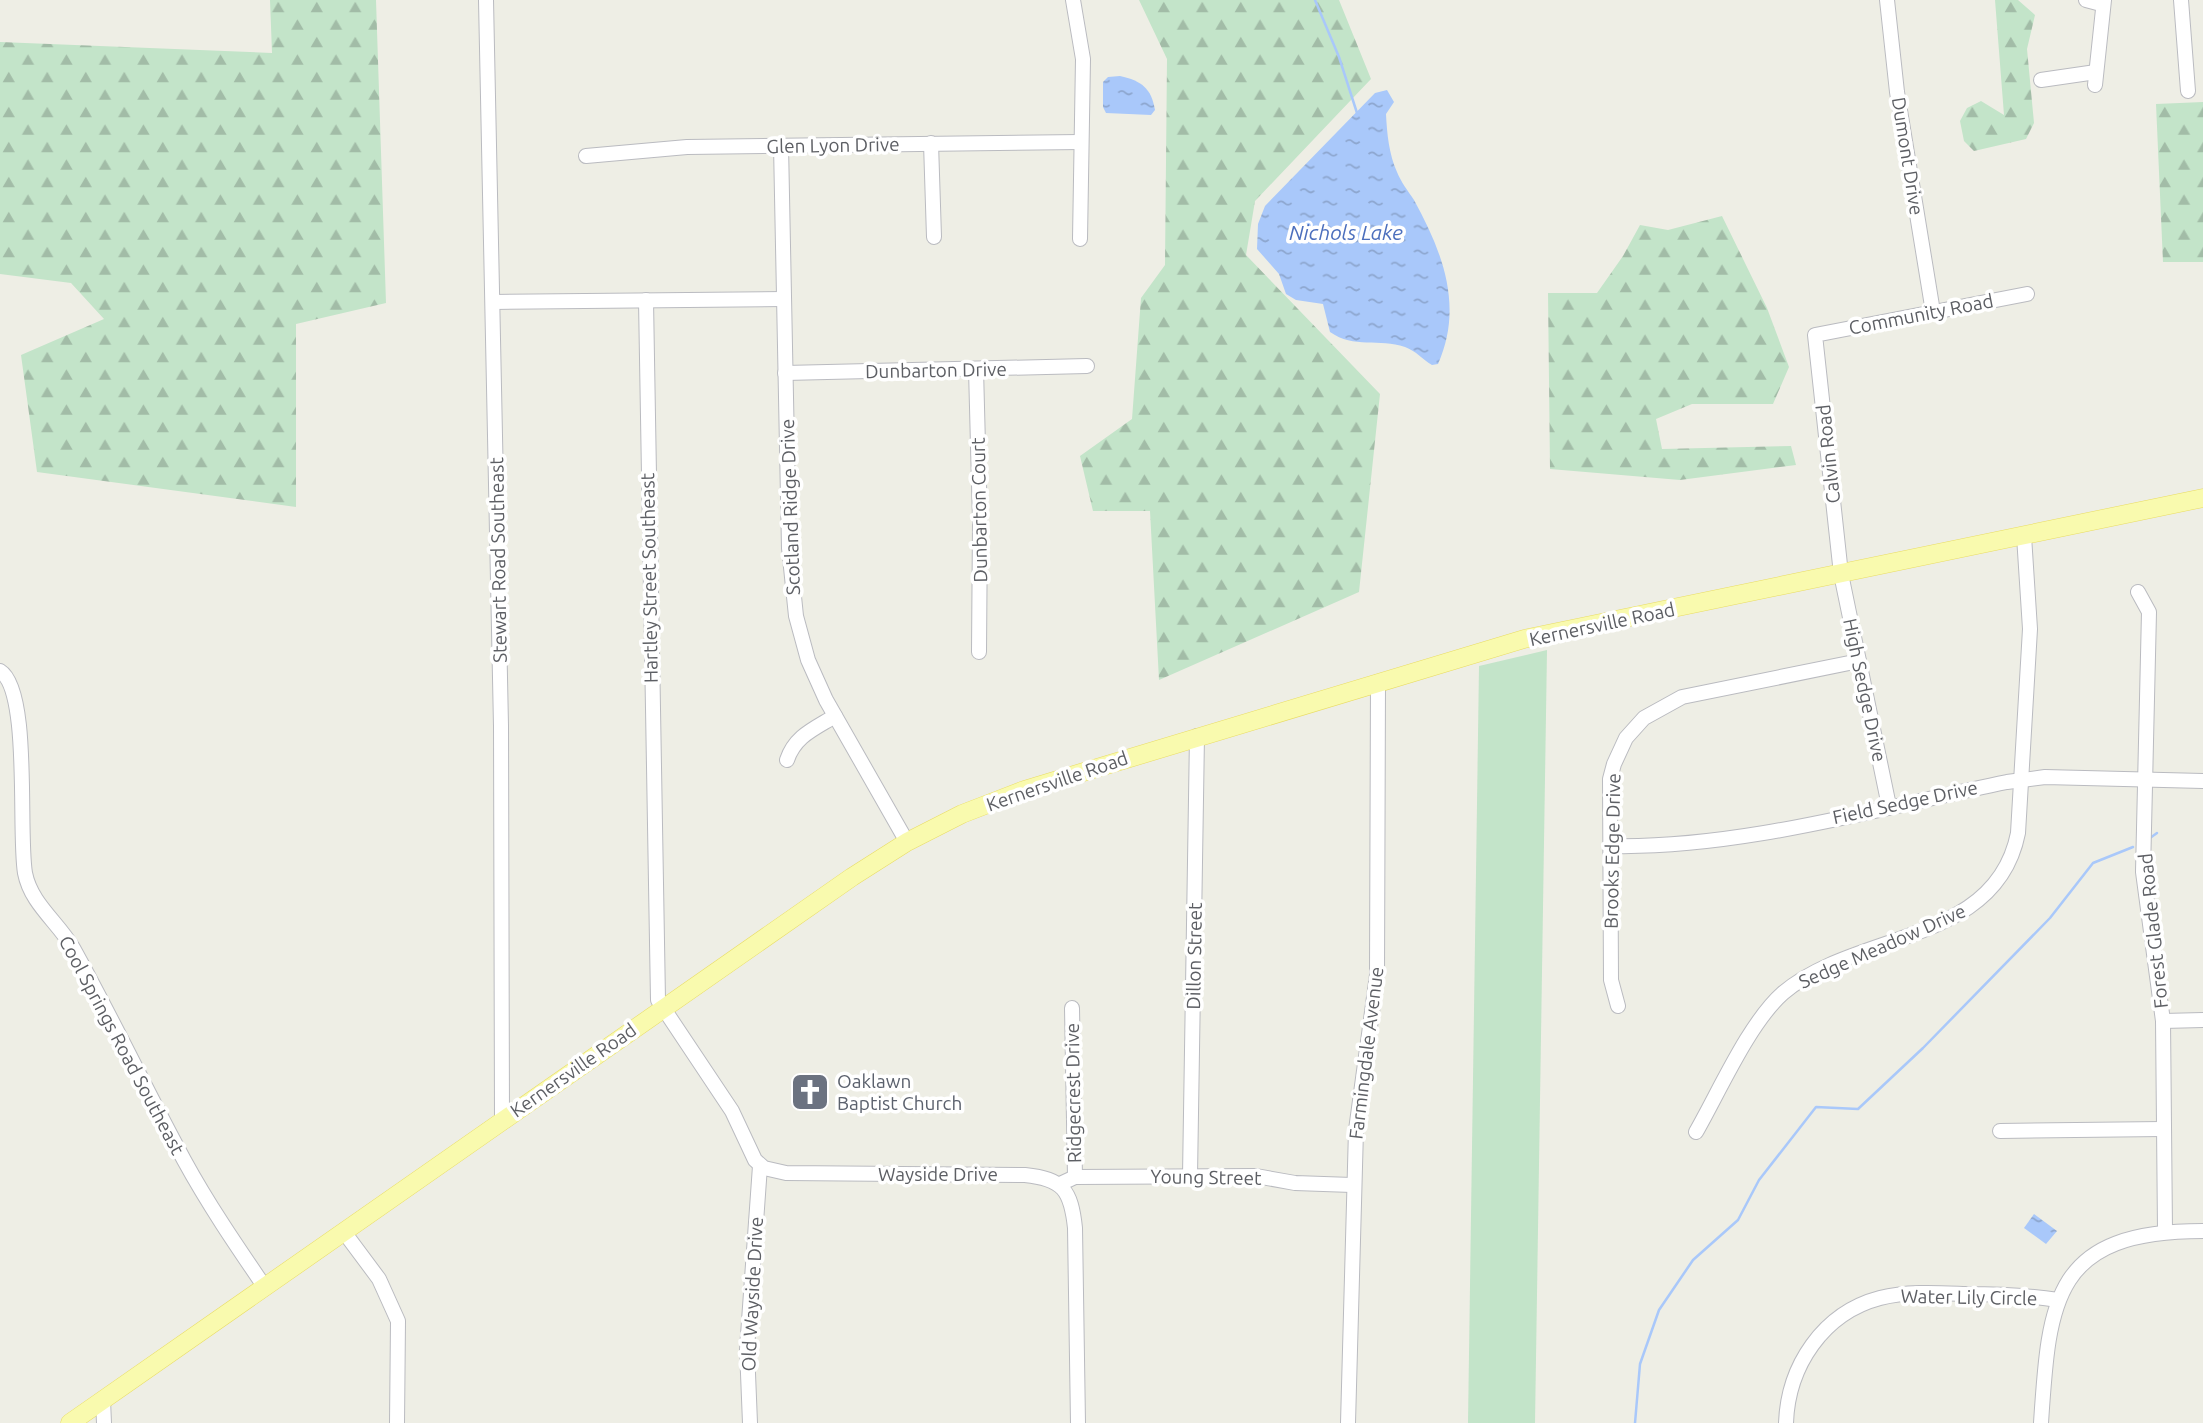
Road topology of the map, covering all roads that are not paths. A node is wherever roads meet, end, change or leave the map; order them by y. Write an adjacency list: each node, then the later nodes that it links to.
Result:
1 (485, 0): 18 (street, Stewart Road Southeast)
2 (1073, 0): 9 (street)
3 (1887, 0): 19 (street, Dumont Drive)
4 (2086, 0): 6 (street)
5 (2180, 0): 8 (street)
6 (2103, 2): 7 (street)
7 (2041, 80)
8 (2188, 91)
9 (1081, 142): 10 (street, Glen Lyon Drive); 14 (street)
10 (931, 143): 11 (street, Glen Lyon Drive); 13 (street)
11 (781, 145): 12 (street, Glen Lyon Drive); 16 (street, Scotland Ridge Drive)
12 (586, 156)
13 (934, 237)
14 (1080, 239)
15 (2027, 294): 19 (street, Community Road)
16 (784, 299): 17 (street); 23 (street, Scotland Ridge Drive)
17 (646, 300): 18 (street); 42 (street, Hartley Street Southeast)
18 (493, 302): 46 (street, Stewart Road Southeast)
19 (1933, 312): 20 (street, Community Road)
20 (1815, 335): 26 (street, Calvin Road)
21 (1087, 366): 22 (street, Dunbarton Drive)
22 (976, 369): 23 (street, Dunbarton Drive); 28 (street, Dunbarton Court)
23 (785, 373): 32 (street, Scotland Ridge Drive)
24 (2203, 498): 25 (main road, Kernersville Road)
25 (2024, 536): 26 (main road, Kernersville Road); 35 (street, Sedge Meadow Drive)
26 (1842, 574): 29 (street, High Sedge Drive); 31 (main road, Kernersville Road)
27 (2138, 592): 36 (street, Forest Glade Road)
28 (979, 652)
29 (1858, 661): 38 (street, High Sedge Drive); 40 (street, Brooks Edge Drive)
30 (0, 671): 58 (street, Cool Springs Road Southeast)
31 (1378, 682): 33 (main road, Kernersville Road); 54 (street, Farmingdale Avenue)
32 (835, 716): 34 (street); 39 (street, Scotland Ridge Drive)
33 (1197, 736): 39 (main road, Kernersville Road); 51 (street, Dillon Street)
34 (787, 760)
35 (2021, 780): 36 (street, Field Sedge Drive); 38 (street, Field Sedge Drive); 49 (street, Sedge Meadow Drive)
36 (2146, 781): 37 (street, Field Sedge Drive); 45 (street, Forest Glade Road)
37 (2203, 781)
38 (1889, 806): 40 (street, Field Sedge Drive)
39 (907, 842): 42 (main road, Kernersville Road)
40 (1609, 846): 41 (street, Brooks Edge Drive)
41 (1618, 1006)
42 (663, 1007): 46 (main road, Kernersville Road); 50 (street)
43 (1072, 1009): 52 (street, Ridgecrest Drive)
44 (2203, 1020): 45 (street)
45 (2163, 1021): 47 (street, Forest Glade Road)
46 (502, 1120): 57 (main road, Kernersville Road)
47 (2163, 1129): 48 (street); 55 (street, Forest Glade Road)
48 (2000, 1131)
49 (1696, 1132)
50 (760, 1166): 53 (street, Wayside Drive); 64 (street, Old Wayside Drive)
51 (1190, 1176): 52 (street, Young Street); 54 (street, Young Street)
52 (1075, 1177): 53 (street, Young Street)
53 (1060, 1184): 65 (street)
54 (1352, 1185): 66 (street, Farmingdale Avenue)
55 (2165, 1231): 56 (street); 59 (street)
56 (2203, 1231)
57 (344, 1232): 58 (main road, Kernersville Road); 63 (street)
58 (264, 1286): 60 (main road, Kernersville Road)
59 (2058, 1300): 67 (street, Water Lily Circle); 68 (street)
60 (103, 1400): 61 (main road, Kernersville Road); 62 (street)
61 (70, 1423)
62 (104, 1423)
63 (397, 1423)
64 (750, 1423)
65 (1078, 1423)
66 (1348, 1423)
67 (1786, 1423)
68 (2041, 1423)

